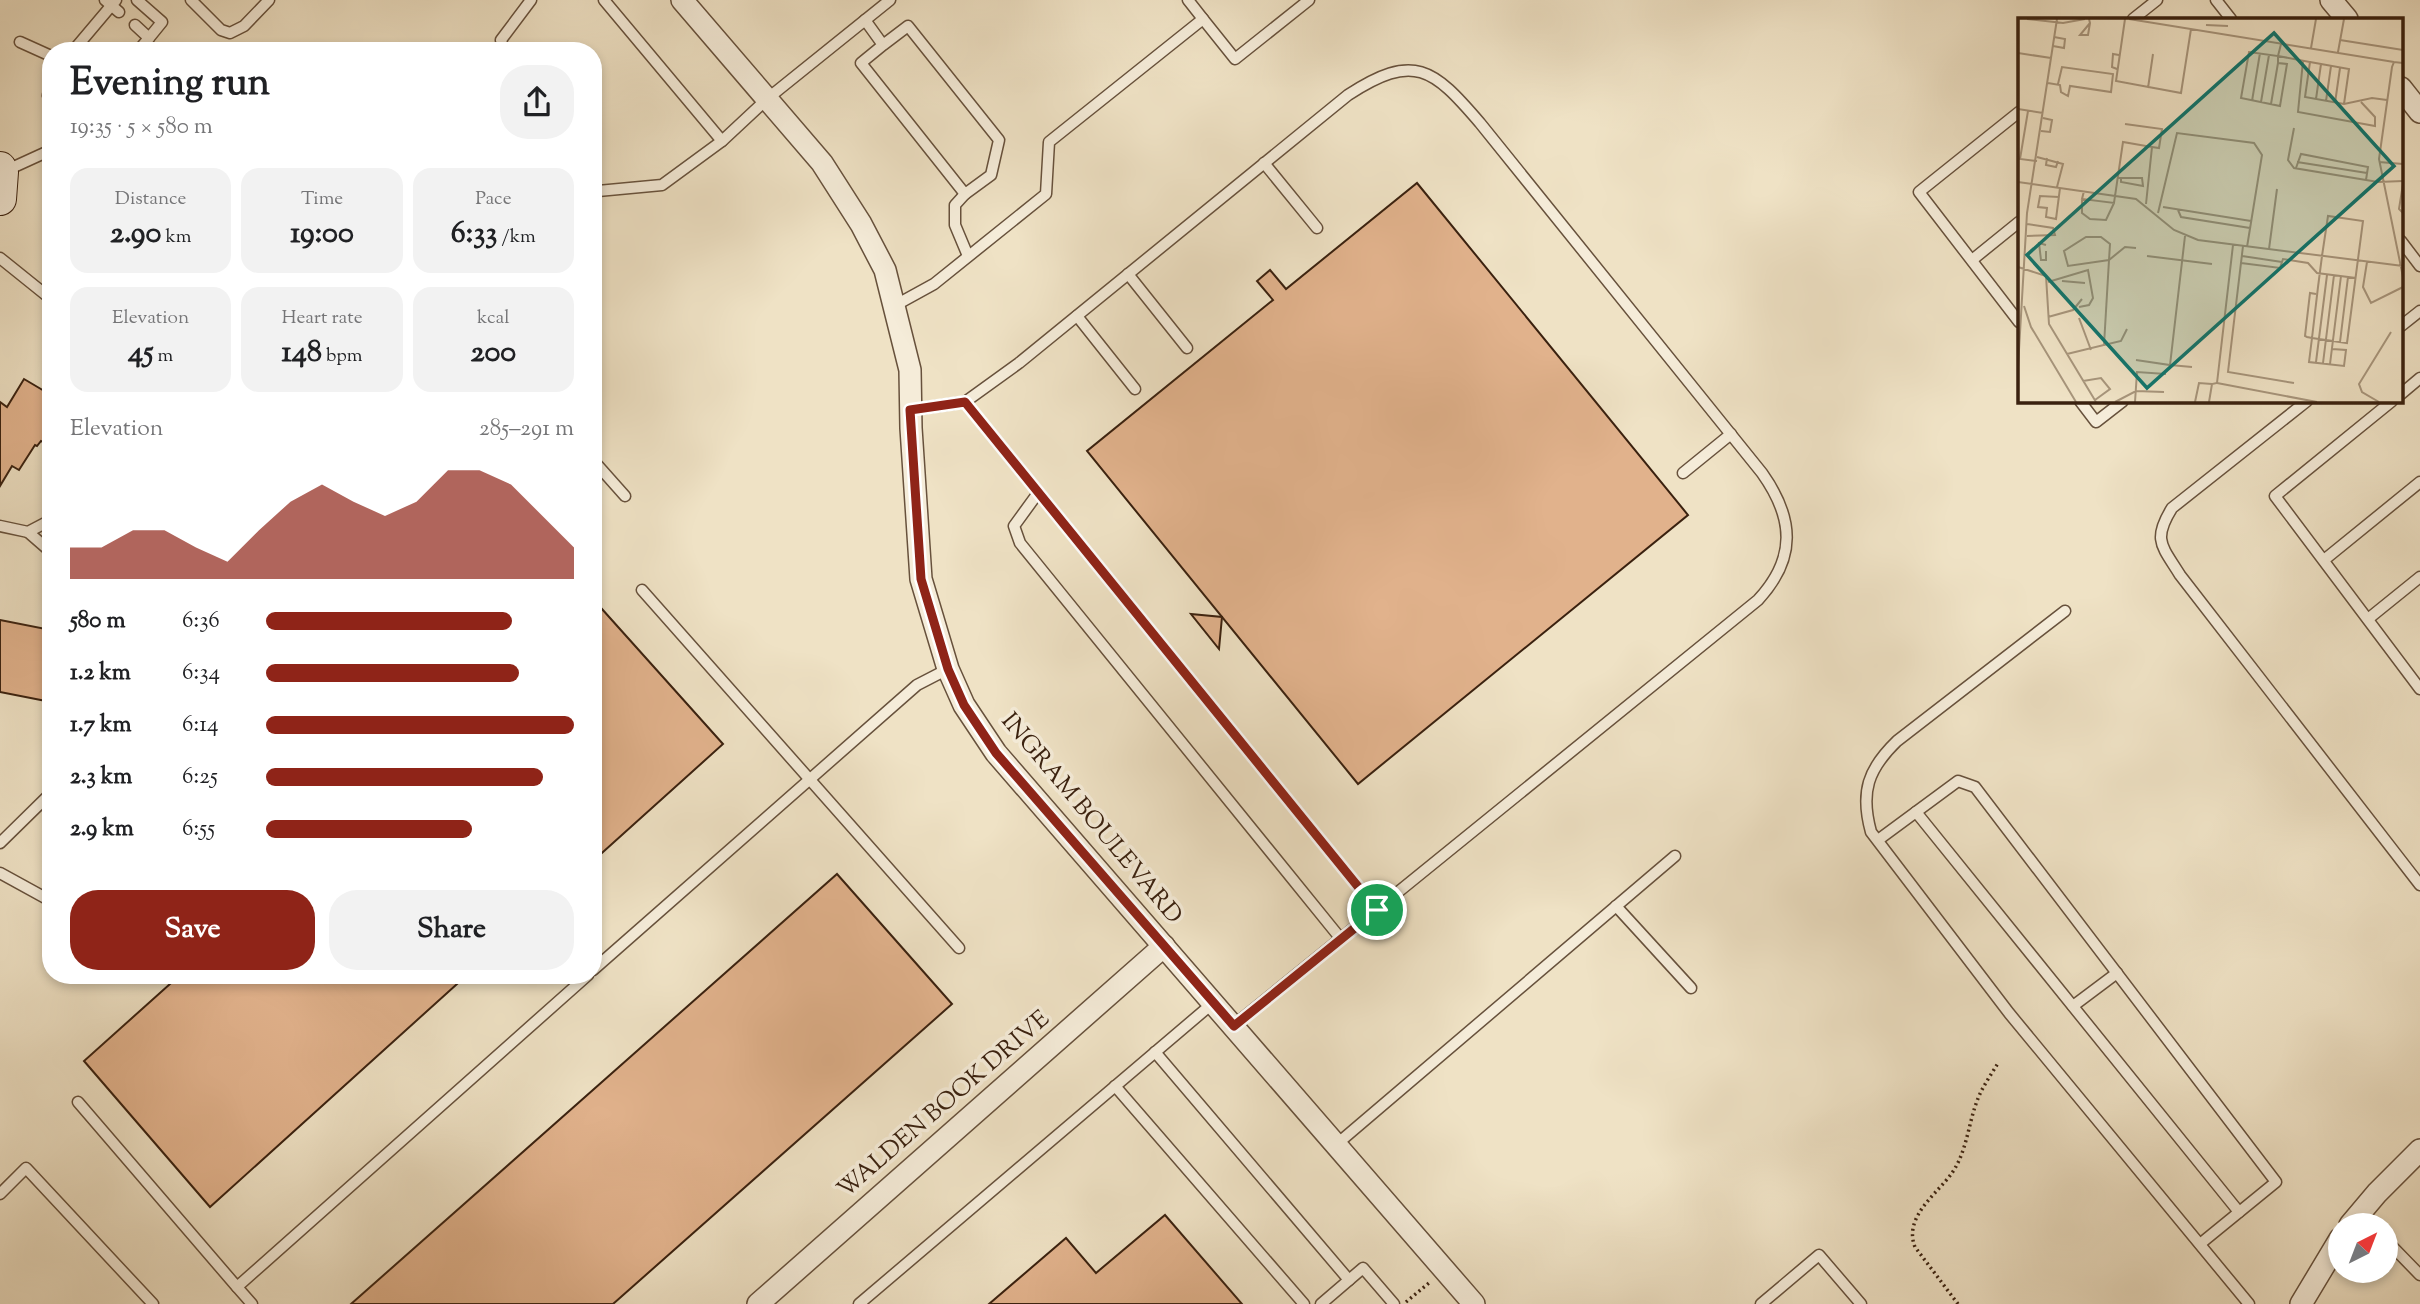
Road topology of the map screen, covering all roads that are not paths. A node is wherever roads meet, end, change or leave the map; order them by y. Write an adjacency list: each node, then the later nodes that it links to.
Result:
1 (137, 0): 20 (lane)
2 (191, 0): 3 (lane)
3 (269, 0)
4 (531, 0): 24 (lane)
5 (604, 0): 31 (lane)
6 (682, 0): 28 (street, INGRAM BOULEVARD)
7 (890, 0): 18 (lane)
8 (1188, 0): 17 (lane)
9 (1309, 0): 17 (lane)
10 (2157, 0): 14 (lane)
11 (2216, 0): 15 (lane)
12 (2331, 0): 16 (street)
13 (113, 4): 22 (lane)
14 (2134, 18)
15 (2230, 18)
16 (2346, 18)
17 (1203, 19): 40 (lane)
18 (864, 20): 25 (lane); 28 (lane)
19 (135, 25): 20 (lane)
20 (149, 38): 23 (lane)
21 (20, 42): 26 (lane)
22 (85, 42)
23 (146, 42)
24 (502, 42)
25 (883, 45): 36 (lane); 36 (lane)
26 (42, 52)
27 (2402, 90): 29 (street)
28 (767, 99): 31 (lane); 46 (street, INGRAM BOULEVARD)
29 (2419, 112)
30 (2018, 113): 42 (lane)
31 (722, 141): 35 (lane)
32 (42, 155): 34 (lane)
33 (1264, 163): 38 (lane); 44 (lane); 61 (lane)
34 (1, 180)
35 (602, 191)
36 (965, 194): 40 (lane)
37 (2018, 223): 42 (lane)
38 (1317, 228)
39 (2402, 242): 43 (lane)
40 (968, 256): 46 (lane)
41 (0, 258): 45 (lane)
42 (1972, 260): 48 (lane)
43 (2420, 266)
44 (1128, 274): 49 (lane); 51 (lane)
45 (42, 292)
46 (894, 306): 60 (street, INGRAM BOULEVARD)
47 (2420, 311): 50 (lane)
48 (2017, 314)
49 (1077, 316): 53 (lane); 55 (lane)
50 (2402, 325)
51 (1186, 348)
52 (2420, 378): 54 (lane)
53 (1135, 389)
54 (2402, 393)
55 (965, 402): 60 (lane); 65 (lane)
56 (2081, 402): 57 (lane)
57 (2122, 402)
58 (2306, 402): 87 (lane)
59 (2391, 402): 71 (lane)
60 (910, 410): 77 (street, INGRAM BOULEVARD)
61 (1731, 434): 63 (lane); 90 (lane)
62 (602, 470): 66 (lane)
63 (1683, 473)
64 (2420, 482): 71 (lane)
65 (1038, 493): 90 (lane); 91 (lane)
66 (625, 496)
67 (42, 525): 69 (lane)
68 (0, 526): 69 (lane)
69 (28, 532): 70 (lane)
70 (42, 544)
71 (2323, 560): 75 (lane)
72 (2420, 577): 75 (lane)
73 (642, 590): 80 (lane)
74 (2066, 611): 83 (lane)
75 (2368, 619): 78 (lane)
76 (2420, 668): 78 (lane)
77 (948, 669): 80 (lane); 92 (street, INGRAM BOULEVARD)
78 (2411, 676): 79 (lane)
79 (2420, 689)
80 (810, 778): 93 (lane); 94 (lane)
81 (42, 802): 84 (lane)
82 (1916, 812): 83 (lane); 95 (lane); 99 (lane)
83 (1878, 840): 109 (lane)
84 (0, 844)
85 (1675, 856): 89 (lane)
86 (0, 873): 88 (lane)
87 (2420, 885)
88 (42, 896)
89 (1616, 906): 97 (lane); 104 (lane)
90 (1377, 910): 91 (lane)
91 (1341, 939): 100 (lane)
92 (1164, 946): 98 (street, INGRAM BOULEVARD); 117 (street, WALDEN BOOK DRIVE)
93 (959, 948)
94 (602, 962)
95 (2117, 974): 99 (lane); 107 (lane)
96 (578, 984): 114 (lane)
97 (1691, 988)
98 (1213, 1003): 100 (street, INGRAM BOULEVARD); 101 (lane)
99 (2073, 1006): 107 (lane)
100 (1234, 1026): 104 (street, INGRAM BOULEVARD)
101 (1154, 1052): 102 (lane); 113 (lane)
102 (1115, 1086): 118 (lane); 119 (lane)
103 (78, 1102): 114 (lane)
104 (1337, 1144): 122 (street, INGRAM BOULEVARD)
105 (2420, 1150): 108 (street)
106 (0, 1194): 115 (lane)
107 (2239, 1212): 109 (lane)
108 (2362, 1213)
109 (2200, 1244): 125 (lane)
110 (2398, 1252): 112 (lane)
111 (2328, 1259): 126 (street)
112 (2420, 1275)
113 (1349, 1280): 120 (lane); 121 (lane)
114 (237, 1287): 116 (lane)
115 (153, 1304)
116 (253, 1304)
117 (758, 1304)
118 (859, 1304)
119 (1304, 1304)
120 (1321, 1304)
121 (1394, 1304)
122 (1474, 1304)
123 (1761, 1304): 124 (lane)
124 (1861, 1304)
125 (2249, 1304)
126 (2301, 1304)

